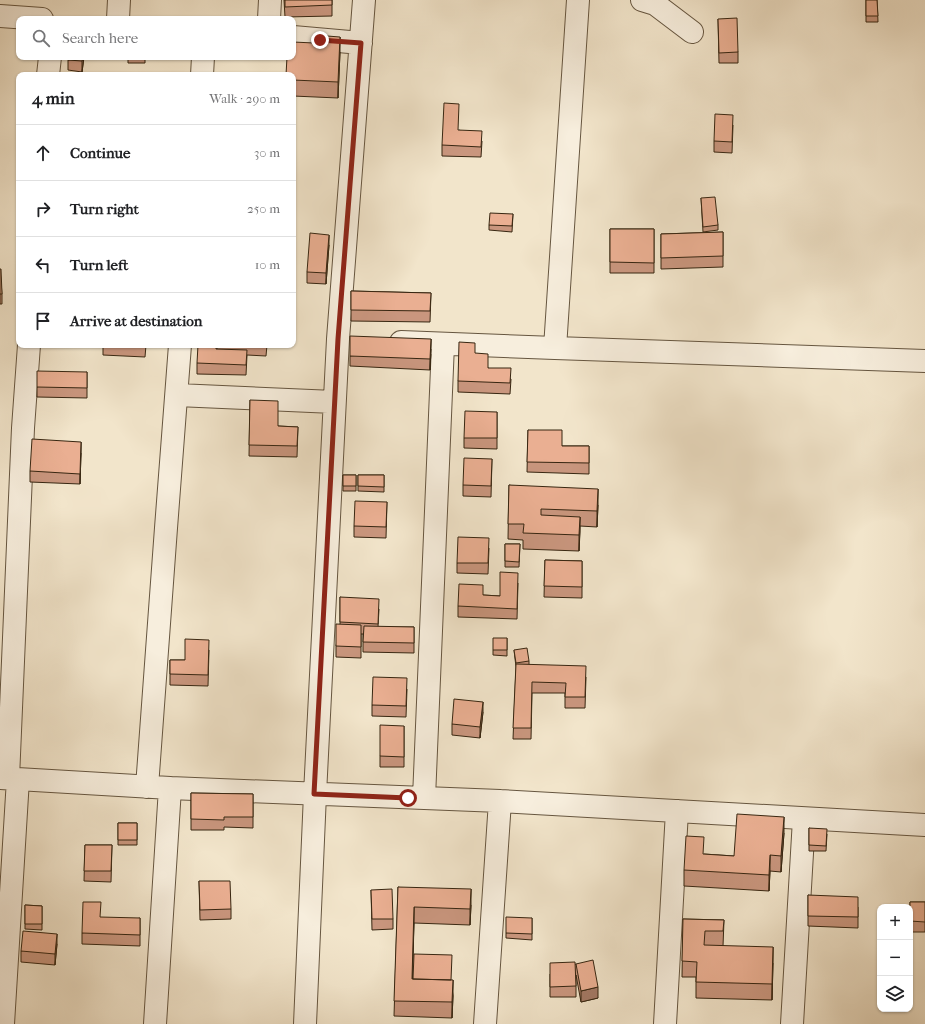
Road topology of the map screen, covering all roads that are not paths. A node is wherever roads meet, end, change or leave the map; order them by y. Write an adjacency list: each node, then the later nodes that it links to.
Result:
1 (119, 0): 7 (street)
2 (270, 0): 8 (street)
3 (364, 0): 12 (street)
4 (578, 0): 23 (street)
5 (642, 0): 10 (street)
6 (0, 16): 9 (street)
7 (118, 16)
8 (269, 16)
9 (16, 17)
10 (692, 32)
11 (296, 37): 12 (street)
12 (361, 43): 17 (street)
13 (50, 60): 15 (street)
14 (203, 60): 16 (street)
15 (48, 72)
16 (202, 72)
17 (338, 339): 18 (street); 26 (street)
18 (360, 340)
19 (383, 341): 20 (street)
20 (442, 344): 23 (street); 31 (street)
21 (29, 348): 27 (street)
22 (180, 348): 25 (street)
23 (555, 348): 24 (street)
24 (925, 361)
25 (177, 395): 26 (street); 28 (street)
26 (334, 402): 30 (street)
27 (9, 778): 28 (street); 36 (street)
28 (147, 787): 29 (street)
29 (170, 788): 30 (street); 37 (street)
30 (314, 794): 31 (street); 38 (street)
31 (424, 798): 32 (street)
32 (500, 801): 33 (street); 39 (street)
33 (677, 811): 34 (street); 40 (street)
34 (804, 819): 35 (street); 41 (street)
35 (925, 826)
36 (3, 1024)
37 (155, 1024)
38 (305, 1024)
39 (486, 1024)
40 (665, 1024)
41 (792, 1024)

